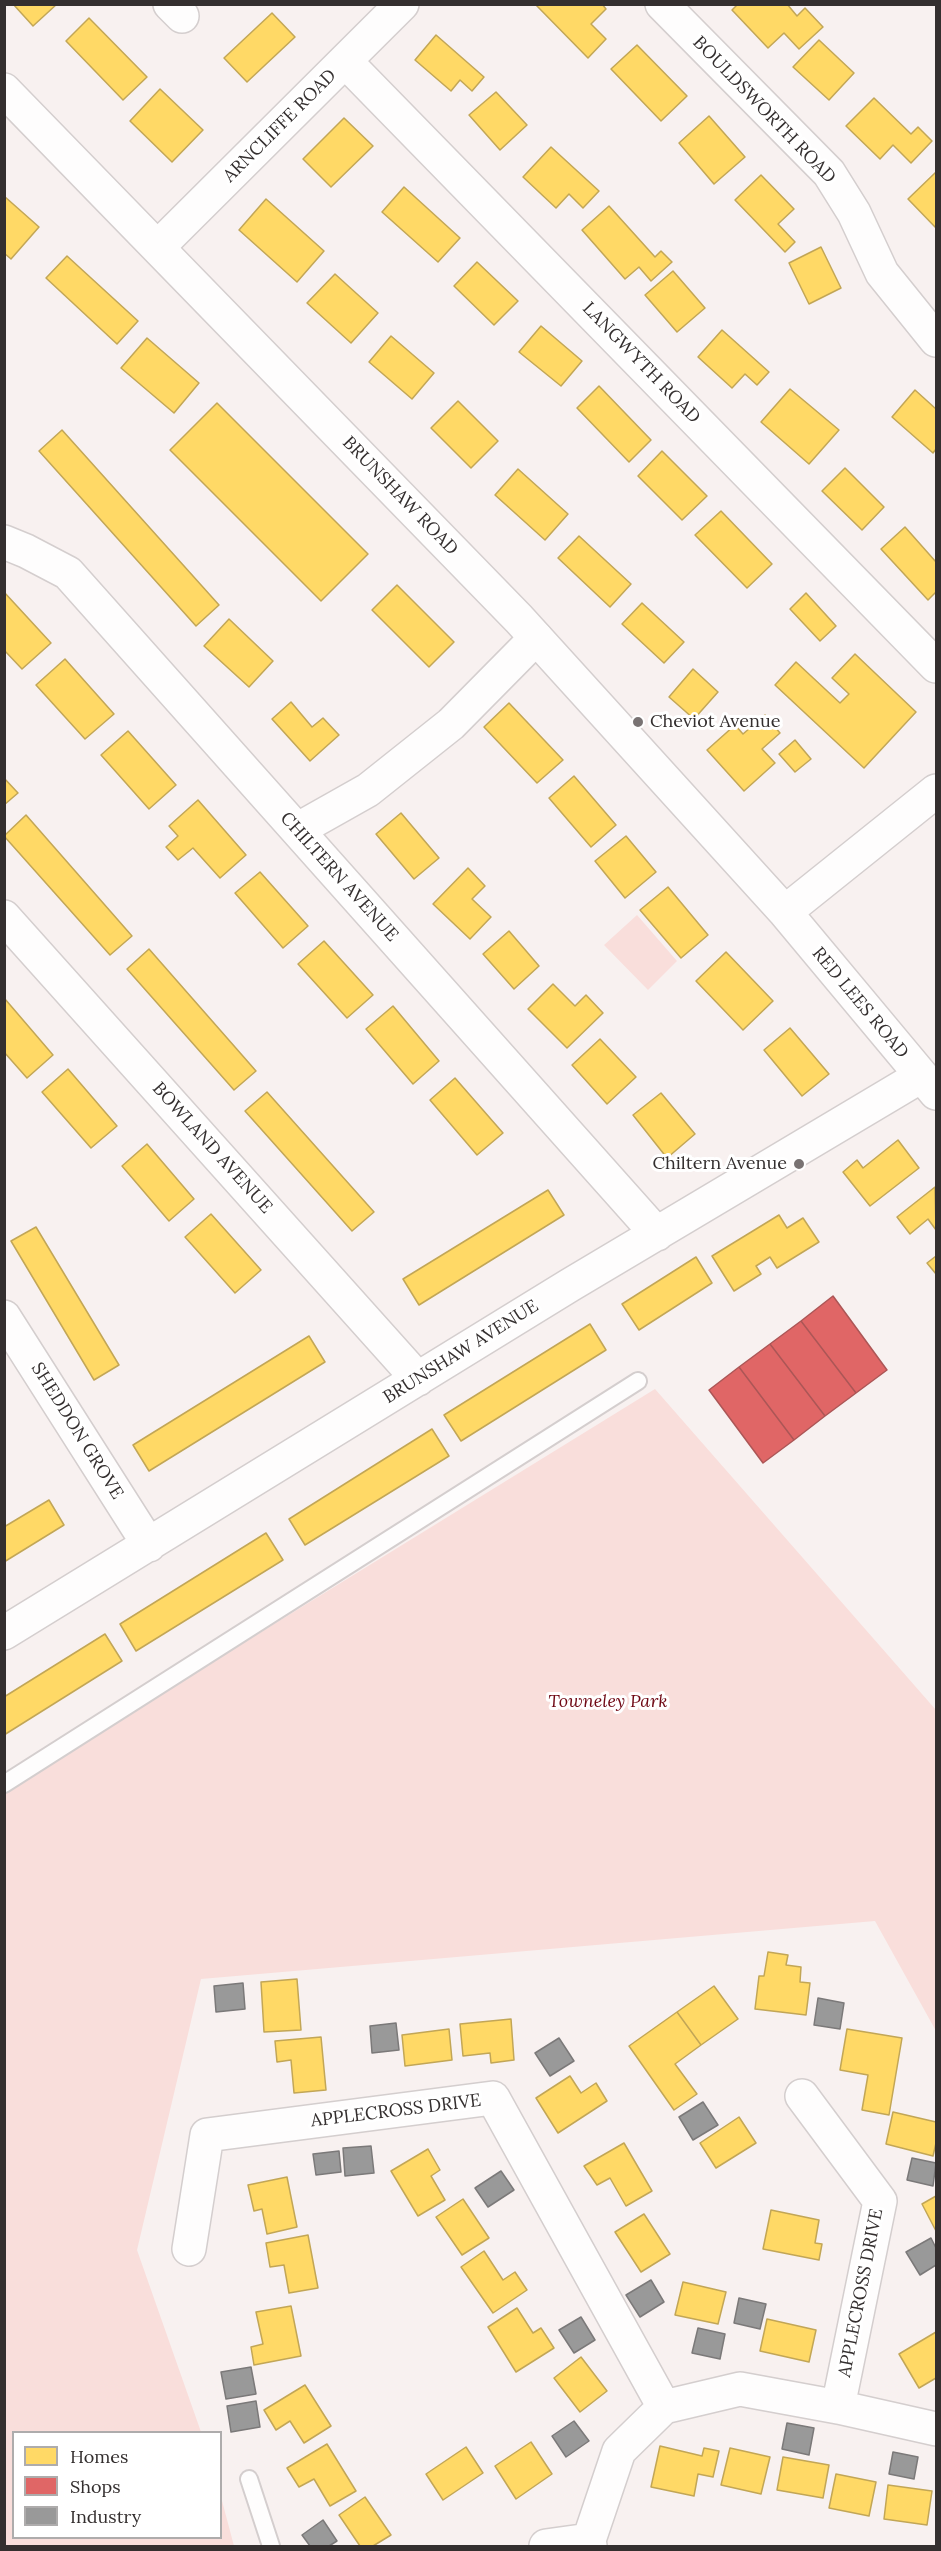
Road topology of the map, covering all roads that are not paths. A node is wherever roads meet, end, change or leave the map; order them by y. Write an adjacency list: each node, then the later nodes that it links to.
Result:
1 (402, 4): 3 (street, ARNCLIFFE ROAD)
2 (662, 4): 6 (street, BOULDSWORTH ROAD)
3 (345, 61): 5 (street, ARNCLIFFE ROAD); 9 (street, LANGWYTH ROAD)
4 (4, 90): 5 (street, BRUNSHAW ROAD)
5 (158, 247): 8 (street, BRUNSHAW ROAD)
6 (936, 340)
7 (4, 542): 11 (street, CHILTERN AVENUE)
8 (536, 638): 11 (street); 12 (street, BRUNSHAW ROAD)
9 (936, 666)
10 (936, 791): 12 (street)
11 (297, 830): 15 (street, CHILTERN AVENUE)
12 (785, 912): 14 (street, RED LEES ROAD)
13 (4, 917): 17 (street, BOWLAND AVENUE)
14 (929, 1084): 15 (street, BRUNSHAW AVENUE)
15 (657, 1233): 17 (street, BRUNSHAW AVENUE)
16 (4, 1317): 19 (street, SHEDDON GROVE)
17 (418, 1379): 19 (street, BRUNSHAW AVENUE)
18 (638, 1381): 21 (lane)
19 (149, 1545): 20 (street, BRUNSHAW AVENUE)
20 (4, 1633)
21 (4, 1784)
22 (802, 2096): 25 (street, APPLECROSS DRIVE)
23 (189, 2249): 24 (street, APPLECROSS DRIVE)
24 (664, 2407): 25 (street); 28 (street)
25 (838, 2407): 26 (street)
26 (936, 2429)
27 (249, 2479): 29 (lane)
28 (590, 2543): 30 (street)
29 (271, 2547)
30 (546, 2547)

